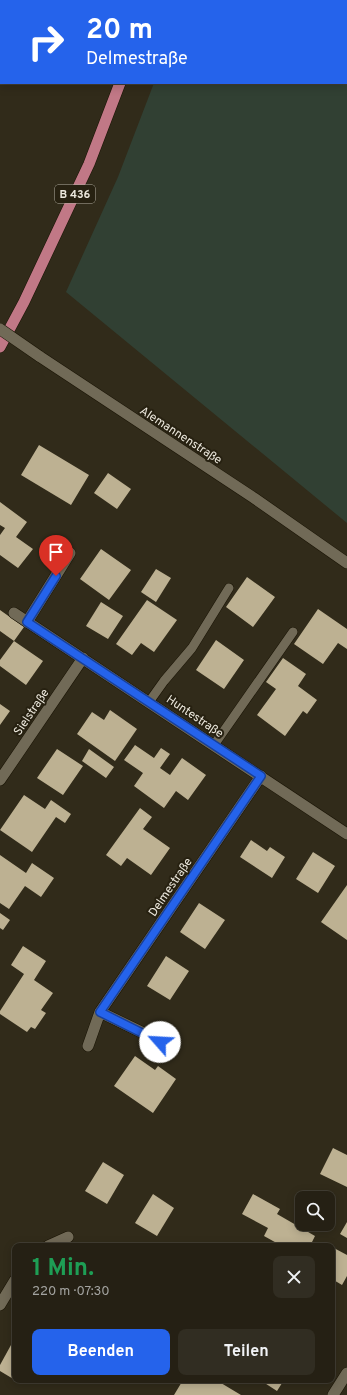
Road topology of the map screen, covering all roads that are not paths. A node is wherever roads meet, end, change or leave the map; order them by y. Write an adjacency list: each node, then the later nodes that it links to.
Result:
1 (120, 84): 3 (main road, B 436)
2 (0, 329): 5 (street, Alemannenstraße, bridge)
3 (0, 347)
4 (70, 553): 8 (street)
5 (347, 563)
6 (229, 588): 11 (lane)
7 (14, 613): 8 (street, Huntestraße)
8 (27, 622): 10 (street, Huntestraße)
9 (292, 632): 12 (lane)
10 (83, 658): 11 (street, Huntestraße); 14 (street, Sielstraße)
11 (150, 702): 12 (street, Huntestraße)
12 (214, 745): 13 (street, Huntestraße)
13 (261, 776): 15 (street, Huntestraße); 16 (street, Delmestraße)
14 (0, 780)
15 (347, 834)
16 (100, 1012): 17 (street); 18 (street, Delmestraße)
17 (160, 1042)
18 (88, 1046)
19 (68, 1237): 20 (street)
20 (55, 1243)
21 (12, 1285): 22 (street)
22 (0, 1305)
23 (347, 1373): 24 (street)
24 (333, 1395)

